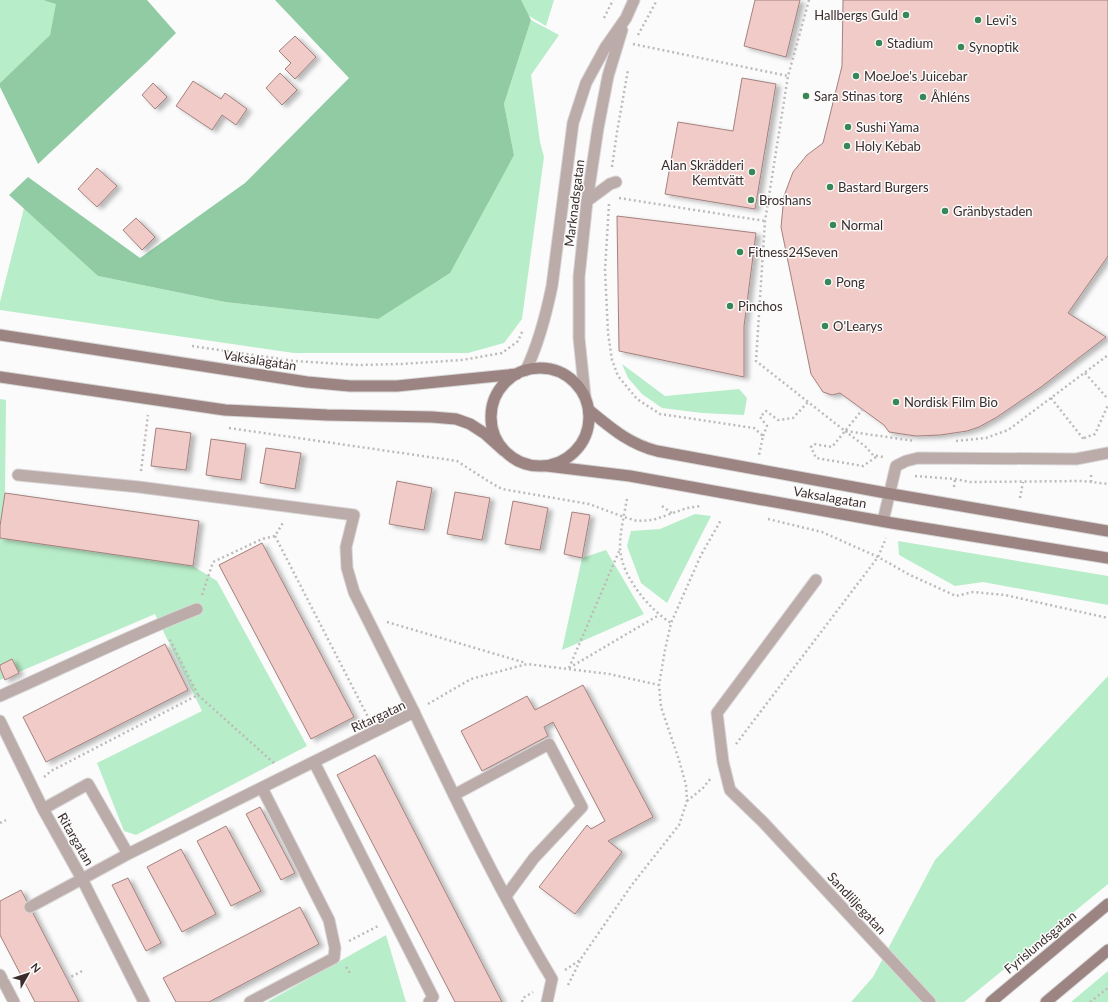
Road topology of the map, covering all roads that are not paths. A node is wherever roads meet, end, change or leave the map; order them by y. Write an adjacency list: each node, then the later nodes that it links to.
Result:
1 (634, 0): 2 (street, Marknadsgatan)
2 (626, 18): 4 (street, Marknadsgatan); 6 (street, Marknadsgatan)
3 (613, 183): 4 (street)
4 (587, 201): 8 (street, Marknadsgatan)
5 (0, 335): 6 (main road, Vaksalagatan)
6 (522, 372): 8 (main road); 10 (main road)
7 (0, 377): 10 (main road)
8 (585, 396): 9 (main road)
9 (589, 410): 12 (main road); 14 (main road, Vaksalagatan)
10 (504, 451): 12 (main road)
11 (1108, 453): 14 (street)
12 (547, 466): 15 (main road, Vaksalagatan)
13 (18, 475): 21 (street)
14 (890, 493): 15 (street); 16 (main road, Vaksalagatan)
15 (883, 521): 17 (main road, Vaksalagatan)
16 (1108, 531)
17 (1108, 558)
18 (816, 580): 39 (street, Sandliljegatan)
19 (197, 609): 20 (street)
20 (0, 696)
21 (414, 712): 23 (street, Ritargatan); 25 (street, Ritargatan)
22 (0, 721): 26 (street, Ritargatan)
23 (314, 762): 24 (street, Ritargatan); 37 (street)
24 (262, 788): 27 (street, Ritargatan); 36 (street)
25 (454, 795): 29 (street, Ritargatan); 29 (street)
26 (43, 809): 27 (street, Ritargatan); 28 (street, Ritargatan)
27 (128, 854): 28 (street, Ritargatan)
28 (82, 879): 31 (street); 35 (street)
29 (506, 896): 38 (street, Ritargatan)
30 (1108, 904): 40 (main road, Fyrislundsgatan)
31 (30, 907)
32 (1108, 950): 41 (main road)
33 (0, 975): 34 (street)
34 (14, 1002)
35 (144, 1002)
36 (250, 1002)
37 (429, 1002)
38 (547, 1002)
39 (930, 1002)
40 (991, 1002)
41 (1046, 1002)

